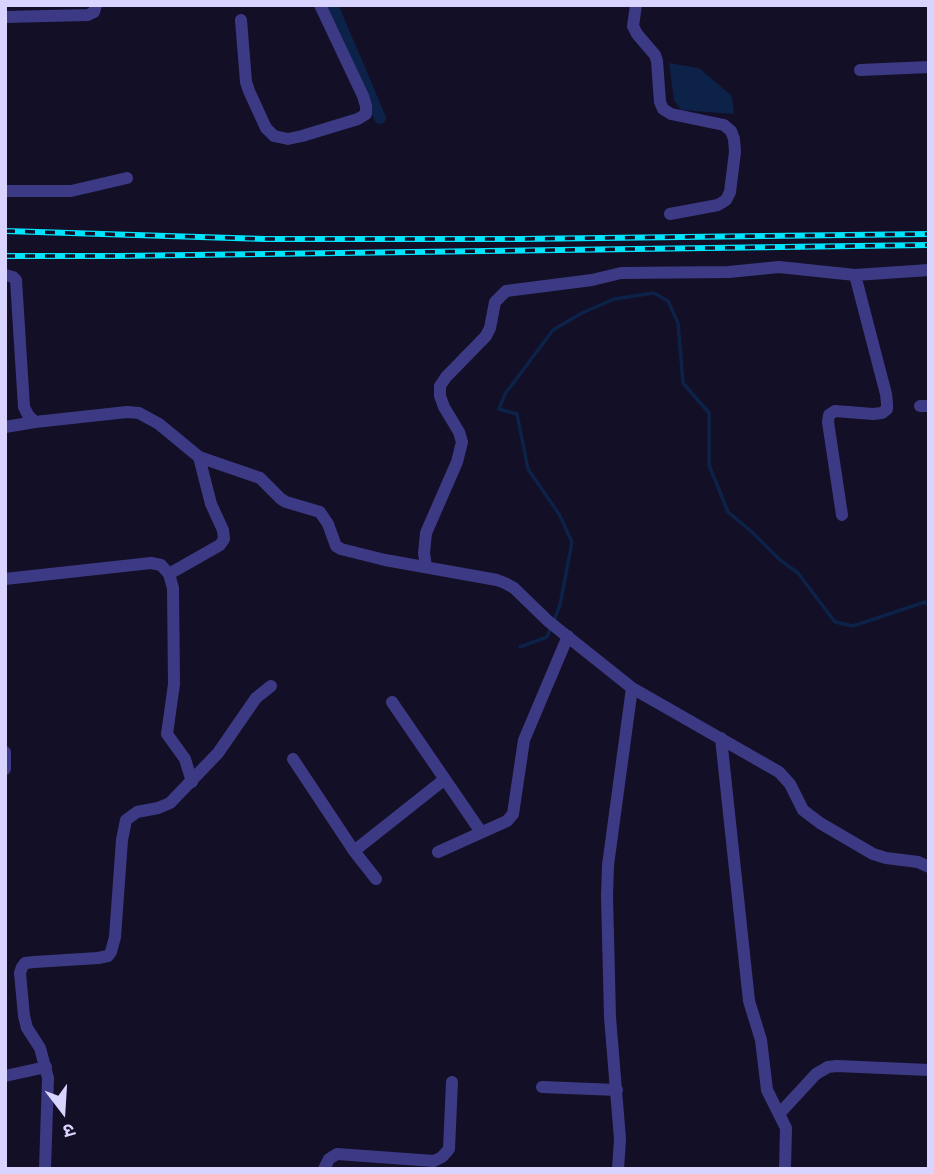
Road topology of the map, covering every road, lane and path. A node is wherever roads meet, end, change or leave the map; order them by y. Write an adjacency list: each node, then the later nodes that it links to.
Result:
1 (96, 5): 4 (street)
2 (320, 5): 5 (street)
3 (636, 5): 10 (street)
4 (5, 17)
5 (241, 20)
6 (929, 67): 7 (street)
7 (860, 70)
8 (127, 178): 9 (street)
9 (5, 191)
10 (670, 214)
11 (929, 271): 13 (street)
12 (5, 275): 14 (street)
13 (855, 275): 17 (street); 18 (street)
14 (35, 422): 15 (street); 16 (street)
15 (5, 427)
16 (198, 457): 18 (street); 19 (street)
17 (842, 515)
18 (426, 567): 21 (street)
19 (169, 574): 20 (street); 30 (street)
20 (5, 579)
21 (567, 635): 23 (street); 31 (street)
22 (271, 685): 30 (street)
23 (632, 688): 25 (street); 41 (street)
24 (392, 702): 29 (street)
25 (721, 738): 34 (street); 42 (street)
26 (5, 752): 28 (street)
27 (293, 759): 32 (street)
28 (5, 769)
29 (445, 779): 31 (street); 32 (street)
30 (192, 782): 36 (street)
31 (481, 832): 33 (street)
32 (354, 850): 35 (street)
33 (438, 852)
34 (929, 867)
35 (376, 879)
36 (46, 1067): 38 (street); 43 (street)
37 (929, 1070): 42 (street)
38 (5, 1076)
39 (452, 1082): 44 (street)
40 (542, 1087): 41 (street)
41 (617, 1090): 45 (street)
42 (779, 1114): 46 (street)
43 (45, 1169)
44 (324, 1169)
45 (618, 1169)
46 (785, 1169)

